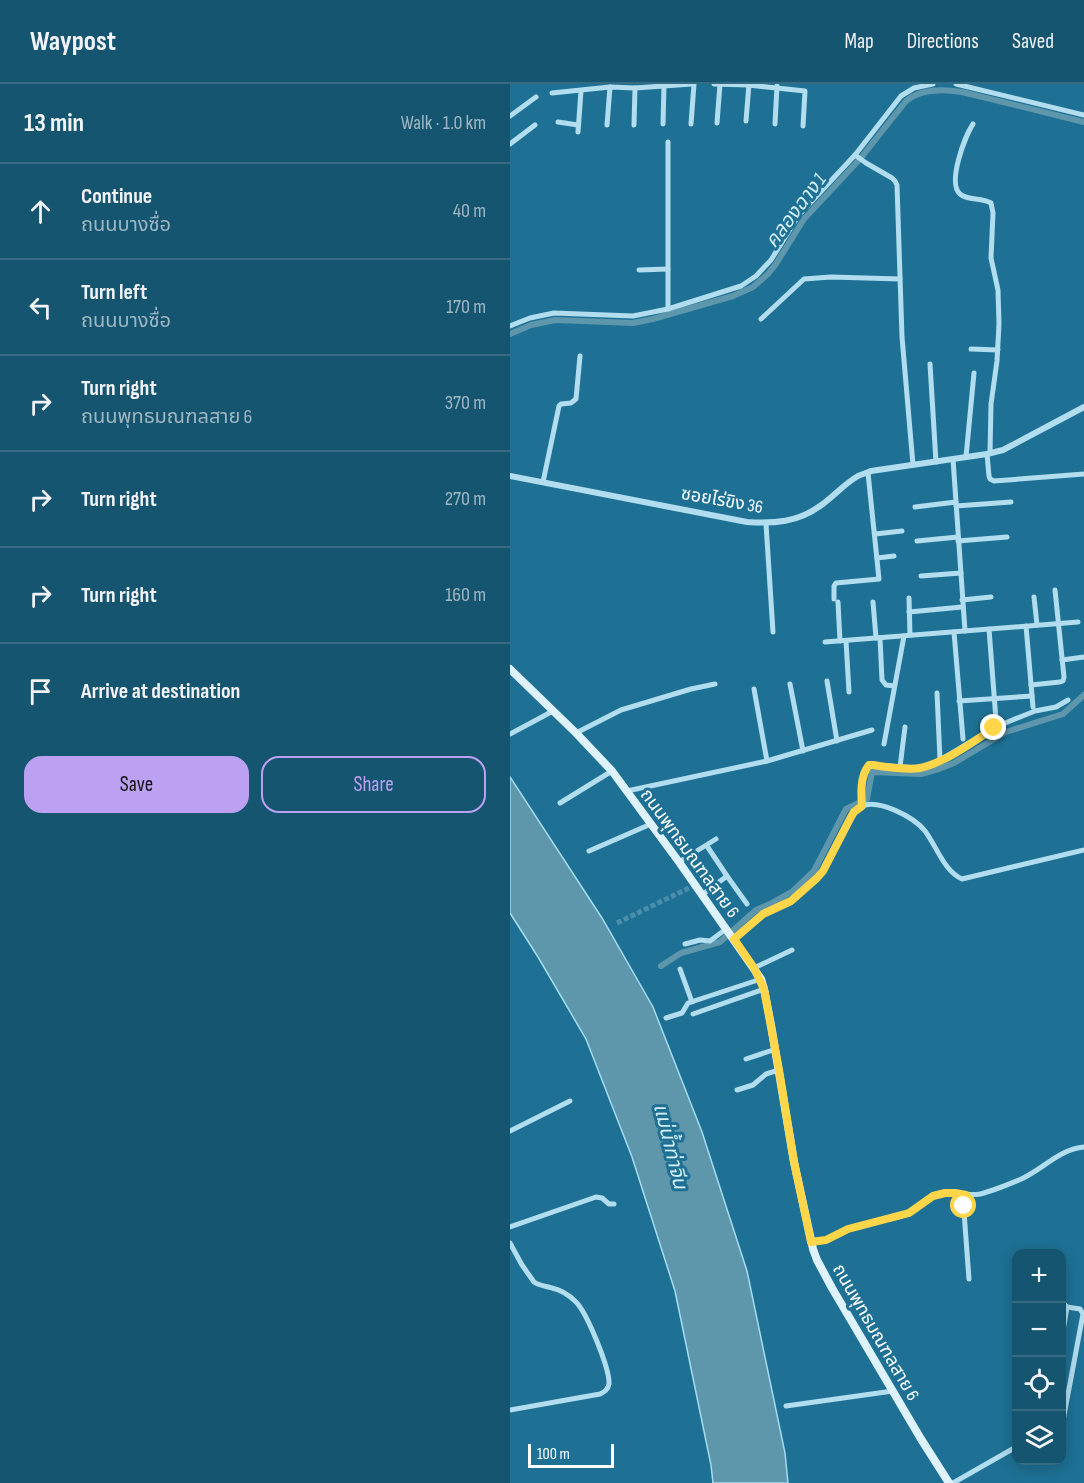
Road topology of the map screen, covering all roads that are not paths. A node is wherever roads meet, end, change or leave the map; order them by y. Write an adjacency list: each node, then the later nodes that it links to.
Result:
1 (562, 84): 20 (street)
2 (683, 84): 3 (street); 13 (street)
3 (693, 84): 28 (street)
4 (714, 84): 5 (street)
5 (720, 84): 9 (street); 26 (street)
6 (933, 84): 39 (street)
7 (956, 84): 10 (street)
8 (646, 85): 13 (street); 17 (street)
9 (748, 85): 14 (street); 24 (street)
10 (970, 85): 22 (street)
11 (592, 86): 15 (street); 18 (street)
12 (617, 86): 15 (street); 17 (street)
13 (664, 86): 27 (street)
14 (777, 86): 16 (street); 29 (street)
15 (610, 87): 33 (street)
16 (805, 87): 35 (street)
17 (635, 88): 34 (street)
18 (581, 91): 20 (street); 32 (street)
19 (552, 93): 20 (street)
20 (562, 93)
21 (536, 97): 23 (street)
22 (1084, 115)
23 (510, 116)
24 (746, 121)
25 (558, 122): 32 (street)
26 (717, 123)
27 (663, 124)
28 (691, 124)
29 (775, 124)
30 (973, 124): 47 (street)
31 (535, 125): 38 (street)
32 (578, 125): 36 (street)
33 (607, 125)
34 (634, 125)
35 (803, 126)
36 (578, 132)
37 (668, 142): 40 (street)
38 (510, 144)
39 (856, 156): 42 (street); 43 (street)
40 (668, 269): 41 (street); 43 (street)
41 (639, 270)
42 (900, 279): 44 (street); 56 (street)
43 (668, 309): 45 (street)
44 (761, 319)
45 (510, 326)
46 (971, 350): 47 (street)
47 (998, 350): 52 (street)
48 (580, 356): 60 (street)
49 (930, 364): 55 (street)
50 (974, 373): 53 (street)
51 (1084, 407): 52 (street, ซอยไร่ขิง 36)
52 (989, 454): 53 (street, ซอยไร่ขิง 36); 58 (street)
53 (966, 457): 54 (street, ซอยไร่ขิง 36)
54 (953, 459): 55 (street, ซอยไร่ขิง 36); 62 (street)
55 (936, 462): 56 (street, ซอยไร่ขิง 36)
56 (913, 465): 57 (street, ซอยไร่ขิง 36)
57 (868, 472): 64 (street, ซอยไร่ขิง 36); 66 (street)
58 (1084, 474)
59 (510, 476): 60 (street, ซอยไร่ขิง 36)
60 (543, 482): 64 (street, ซอยไร่ขิง 36)
61 (1011, 502): 62 (street)
62 (956, 504): 63 (street); 68 (street)
63 (915, 507)
64 (766, 524): 88 (street)
65 (902, 531): 66 (street)
66 (875, 534): 71 (street)
67 (1007, 537): 68 (street)
68 (958, 539): 69 (street); 72 (street)
69 (917, 541)
70 (894, 556): 71 (street)
71 (877, 558): 92 (street)
72 (960, 573): 73 (street); 78 (street)
73 (921, 576)
74 (1055, 590): 83 (street)
75 (991, 597): 78 (street)
76 (1034, 597): 84 (street)
77 (909, 598): 81 (street)
78 (962, 600): 80 (street)
79 (873, 602): 91 (street)
80 (962, 607): 81 (street); 87 (street)
81 (909, 612): 90 (street)
82 (1078, 622): 83 (street)
83 (1058, 623): 84 (street); 95 (street)
84 (1036, 625): 85 (street)
85 (1026, 626): 86 (street); 100 (street)
86 (989, 629): 87 (street); 106 (street)
87 (964, 631): 89 (street)
88 (773, 632)
89 (954, 632): 90 (street); 107 (street)
90 (907, 636): 91 (street); 101 (street)
91 (878, 638): 92 (street); 101 (street)
92 (843, 641): 93 (street); 103 (street)
93 (825, 642)
94 (1084, 657): 95 (street)
95 (1062, 660): 100 (street)
96 (510, 669): 110 (main road, ถนนพุทธมณฑลสาย 6)
97 (827, 681): 117 (street)
98 (715, 684): 114 (street)
99 (790, 684): 119 (street)
100 (1031, 685): 105 (street)
101 (894, 686): 118 (street)
102 (754, 689): 121 (street)
103 (849, 692)
104 (937, 693): 120 (street)
105 (1032, 696): 106 (street); 109 (street)
106 (995, 698): 107 (street); 111 (street)
107 (959, 700): 116 (street)
108 (1068, 700): 120 (street)
109 (1033, 708)
110 (553, 711): 114 (main road, ถนนพุทธมณฑลสาย 6); 115 (street)
111 (996, 720)
112 (905, 727): 122 (street)
113 (872, 730): 117 (street)
114 (576, 733): 123 (main road, ถนนพุทธมณฑลสาย 6)
115 (510, 734)
116 (963, 739)
117 (837, 741): 119 (street)
118 (884, 744)
119 (803, 751): 121 (street)
120 (940, 760): 122 (street)
121 (767, 761): 124 (street)
122 (900, 767): 126 (street)
123 (612, 771): 124 (main road, ถนนพุทธมณฑลสาย 6); 125 (street)
124 (627, 791): 127 (main road, ถนนพุทธมณฑลสาย 6)
125 (560, 803)
126 (862, 805): 130 (street); 137 (street)
127 (651, 824): 131 (street); 132 (main road, ถนนพุทธมณฑลสาย 6)
128 (716, 839): 129 (street)
129 (707, 846): 132 (street); 133 (street)
130 (1084, 850)
131 (589, 851)
132 (679, 862): 134 (main road, ถนนพุทธมณฑลสาย 6)
133 (727, 876): 134 (street); 135 (street)
134 (702, 895): 136 (main road, ถนนพุทธมณฑลสาย 6)
135 (747, 904)
136 (726, 929): 137 (main road, ถนนพุทธมณฑลสาย 6); 138 (street)
137 (734, 939): 140 (main road, ถนนพุทธมณฑลสาย 6)
138 (685, 944)
139 (792, 950): 140 (street)
140 (754, 968): 142 (main road, ถนนพุทธมณฑลสาย 6)
141 (680, 969): 144 (street)
142 (761, 979): 143 (main road, ถนนพุทธมณฑลสาย 6); 144 (street)
143 (764, 989): 145 (street); 147 (main road, ถนนพุทธมณฑลสาย 6)
144 (692, 1002): 146 (street)
145 (693, 1014)
146 (666, 1018)
147 (776, 1049): 148 (street); 149 (main road, ถนนพุทธมณฑลสาย 6)
148 (746, 1059)
149 (779, 1070): 150 (street); 157 (main road, ถนนพุทธมณฑลสาย 6)
150 (737, 1090)
151 (570, 1101): 152 (street)
152 (510, 1131)
153 (1084, 1147): 154 (street)
154 (966, 1195): 157 (street); 159 (street)
155 (614, 1204): 156 (street)
156 (510, 1227)
157 (811, 1242): 163 (main road, ถนนพุทธมณฑลสาย 6)
158 (510, 1243): 165 (street)
159 (969, 1279)
160 (1063, 1303): 161 (street)
161 (1067, 1307): 162 (street); 166 (street)
162 (1066, 1313)
163 (892, 1391): 164 (street); 168 (main road, ถนนพุทธมณฑลสาย 6)
164 (786, 1406)
165 (510, 1410)
166 (1065, 1411)
167 (1012, 1450): 168 (street)
168 (951, 1483)

